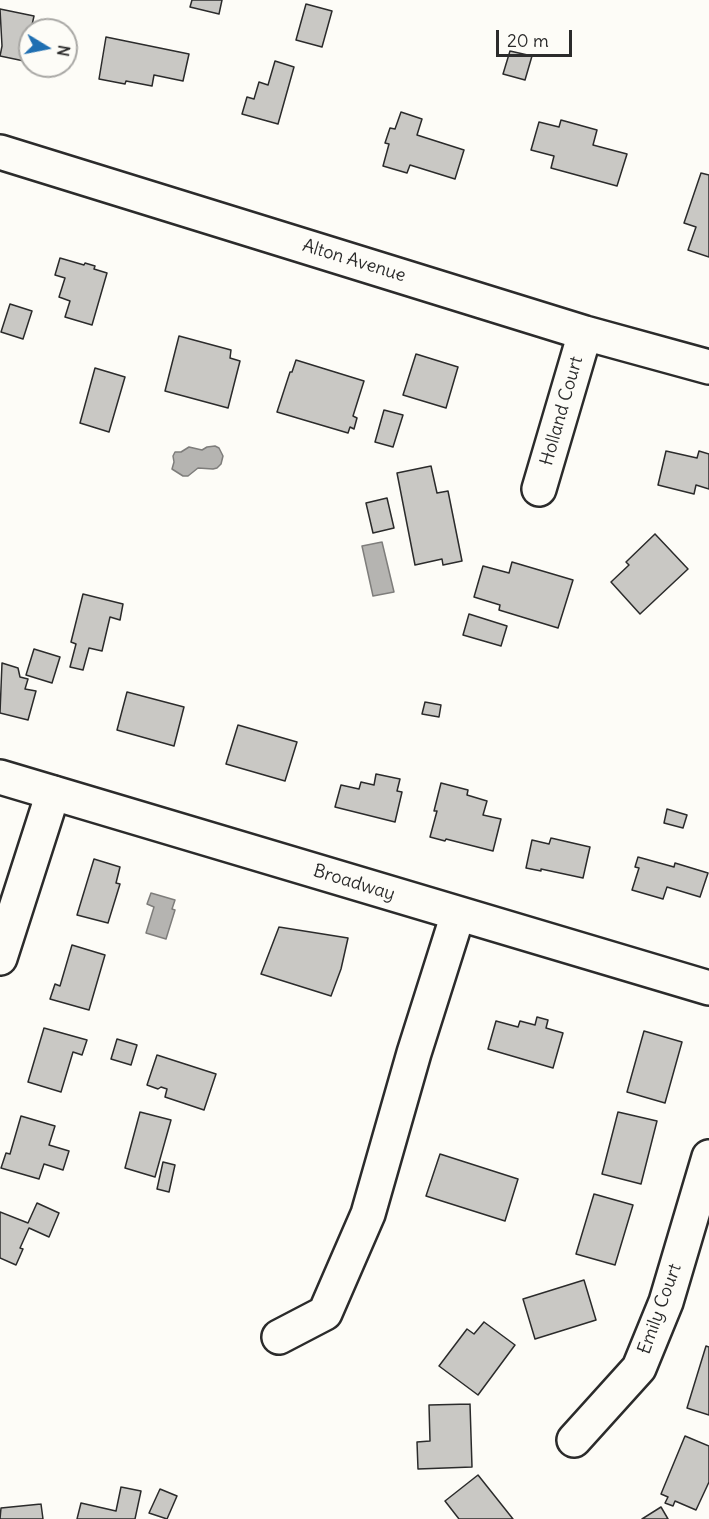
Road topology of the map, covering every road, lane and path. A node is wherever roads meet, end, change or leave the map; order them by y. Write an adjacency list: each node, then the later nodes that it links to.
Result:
1 (0, 152): 2 (street, Alton Avenue)
2 (585, 333): 3 (street, Alton Avenue); 4 (street, Holland Court)
3 (709, 368)
4 (538, 489)
5 (0, 777): 6 (street, Broadway)
6 (53, 793): 7 (street, Broadway); 8 (street)
7 (458, 914): 9 (street, Broadway); 11 (street)
8 (0, 958)
9 (709, 988)
10 (709, 1157): 12 (street, Emily Court)
11 (279, 1336)
12 (574, 1440)

